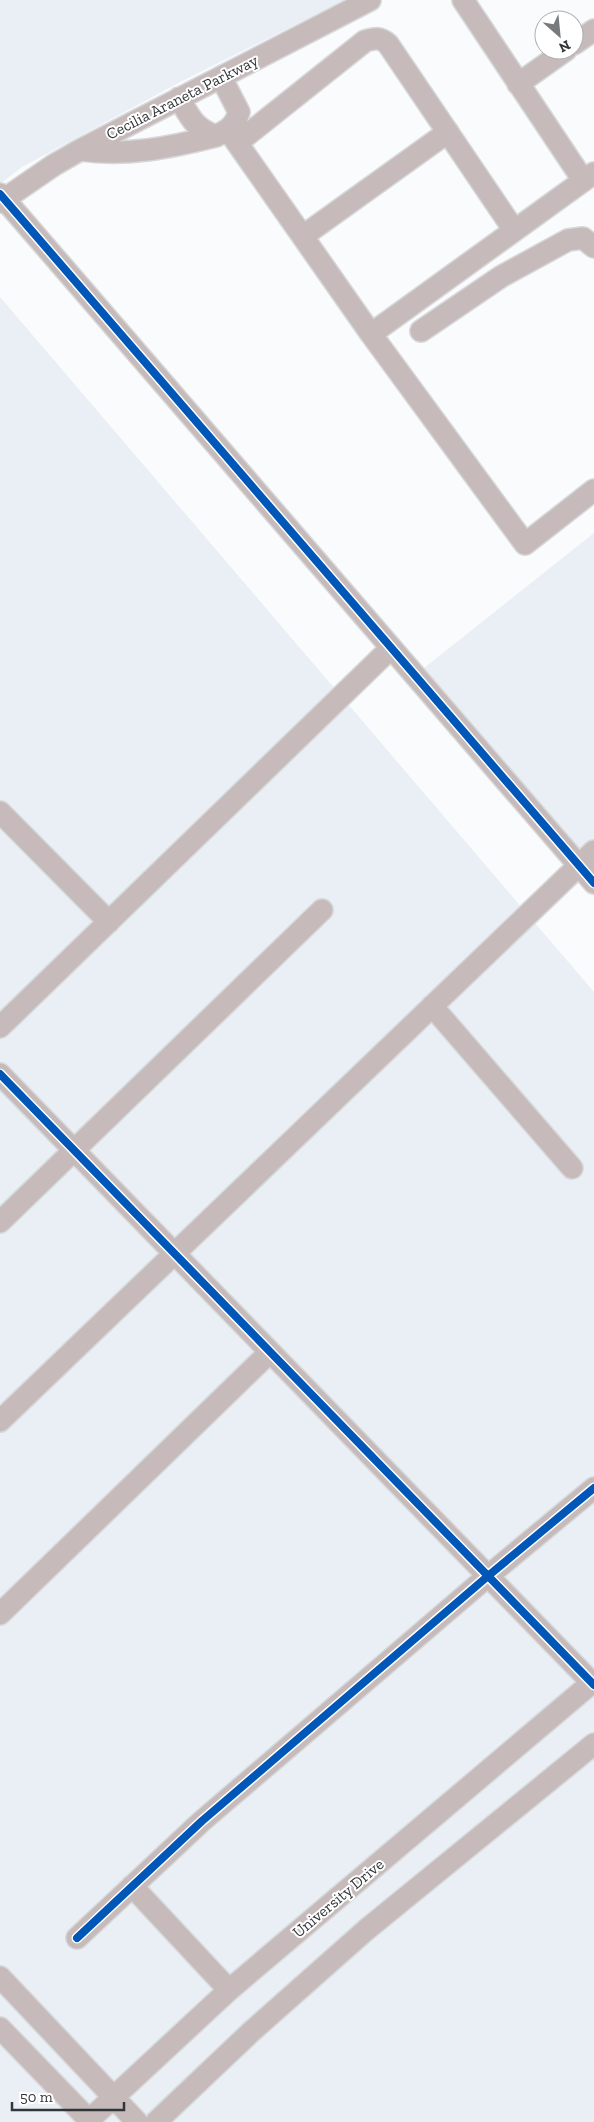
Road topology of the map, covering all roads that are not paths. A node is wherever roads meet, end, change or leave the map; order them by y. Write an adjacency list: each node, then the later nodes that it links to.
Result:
1 (370, 0): 4 (street, Cecilia Araneta Parkway)
2 (462, 0): 5 (street)
3 (552, 60): 5 (street)
4 (221, 76): 6 (street, Cecilia Araneta Parkway); 9 (street)
5 (518, 84): 12 (street)
6 (179, 98): 7 (street, Cecilia Araneta Parkway); 9 (street)
7 (120, 128): 10 (street, Cecilia Araneta Parkway); 11 (street)
8 (448, 132): 9 (street); 14 (street); 15 (street)
9 (227, 136): 11 (street); 15 (street)
10 (80, 150): 11 (street); 13 (street, Cecilia Araneta Parkway)
11 (132, 151)
12 (589, 176): 14 (street)
13 (1, 198): 20 (street)
14 (514, 230): 18 (street)
15 (303, 236): 18 (street)
16 (594, 247): 17 (street)
17 (421, 331)
18 (371, 334): 19 (street)
19 (594, 490)
20 (391, 648): 23 (street); 26 (street)
21 (0, 812): 26 (street)
22 (594, 851): 23 (street)
23 (578, 865): 24 (street); 27 (street)
24 (594, 884)
25 (322, 910): 30 (street)
26 (109, 922): 28 (street)
27 (432, 1006): 31 (street); 33 (street)
28 (0, 1027)
29 (0, 1074): 30 (street)
30 (74, 1150): 32 (street); 33 (street)
31 (572, 1168)
32 (0, 1222)
33 (176, 1255): 34 (street); 35 (street)
34 (270, 1352): 37 (street); 38 (street)
35 (0, 1421)
36 (594, 1488): 37 (street)
37 (488, 1576): 39 (street); 41 (street)
38 (0, 1614)
39 (593, 1683): 44 (street, University Drive)
40 (594, 1744): 49 (street)
41 (132, 1886): 42 (street); 44 (street)
42 (77, 1938)
43 (0, 1977): 46 (street)
44 (229, 1990): 46 (street, University Drive)
45 (0, 2028): 47 (street)
46 (113, 2097): 47 (street, University Drive); 48 (street)
47 (89, 2121)
48 (137, 2122)
49 (156, 2122)

